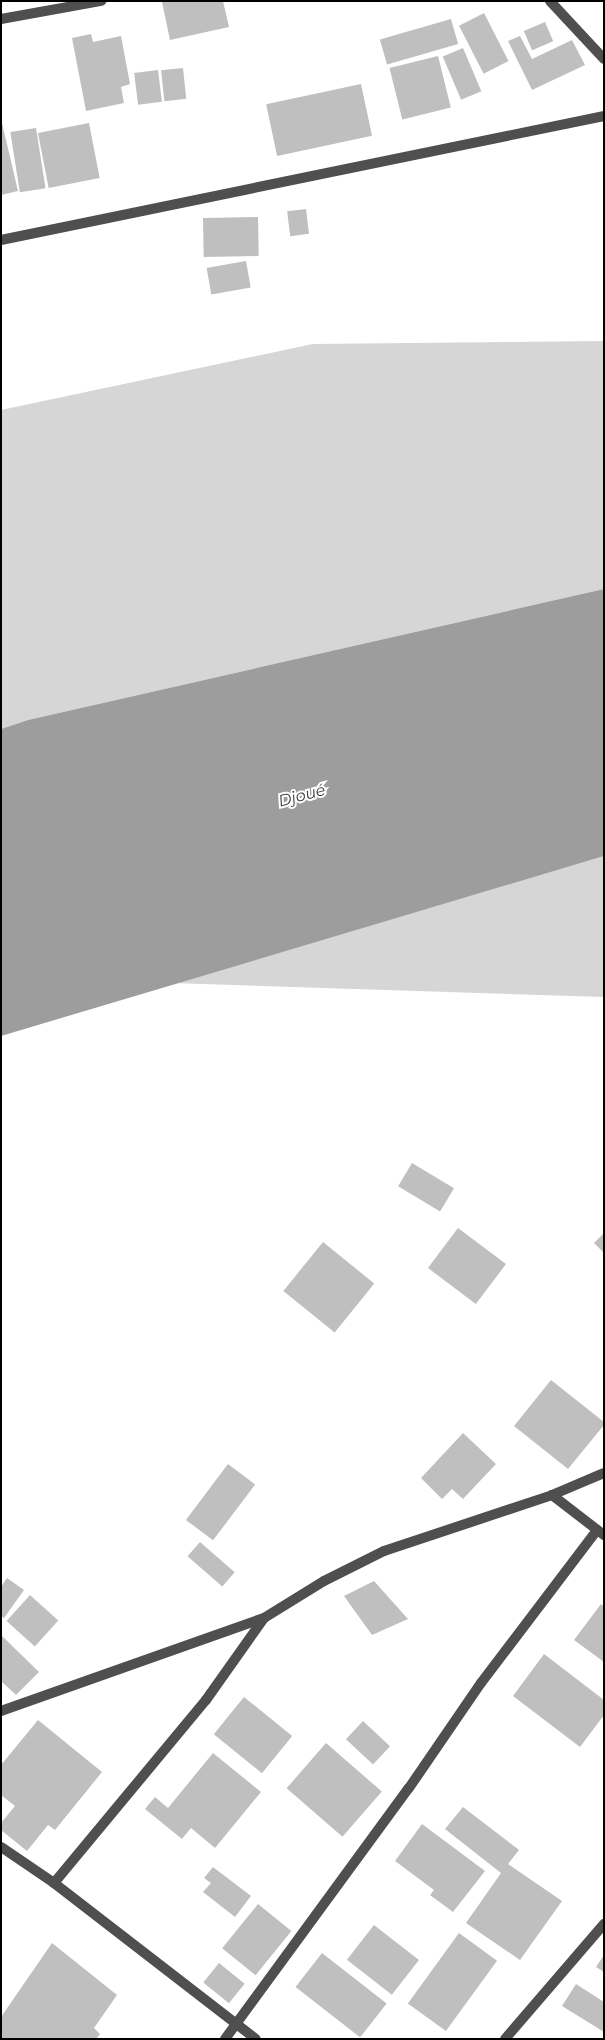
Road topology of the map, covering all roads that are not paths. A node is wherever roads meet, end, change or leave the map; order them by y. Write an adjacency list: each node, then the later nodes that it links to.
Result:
1 (102, 1): 3 (street)
2 (550, 1): 4 (street)
3 (1, 19)
4 (604, 59)
5 (604, 116): 6 (street)
6 (1, 240)
7 (604, 1473): 8 (street)
8 (552, 1495): 9 (street); 10 (street)
9 (600, 1533): 15 (street)
10 (264, 1618): 11 (street); 13 (street)
11 (1, 1711)
12 (1, 1847): 13 (street)
13 (54, 1883): 15 (street)
14 (604, 1924): 18 (street)
15 (237, 2024): 16 (street); 17 (street)
16 (225, 2039)
17 (256, 2039)
18 (505, 2039)

